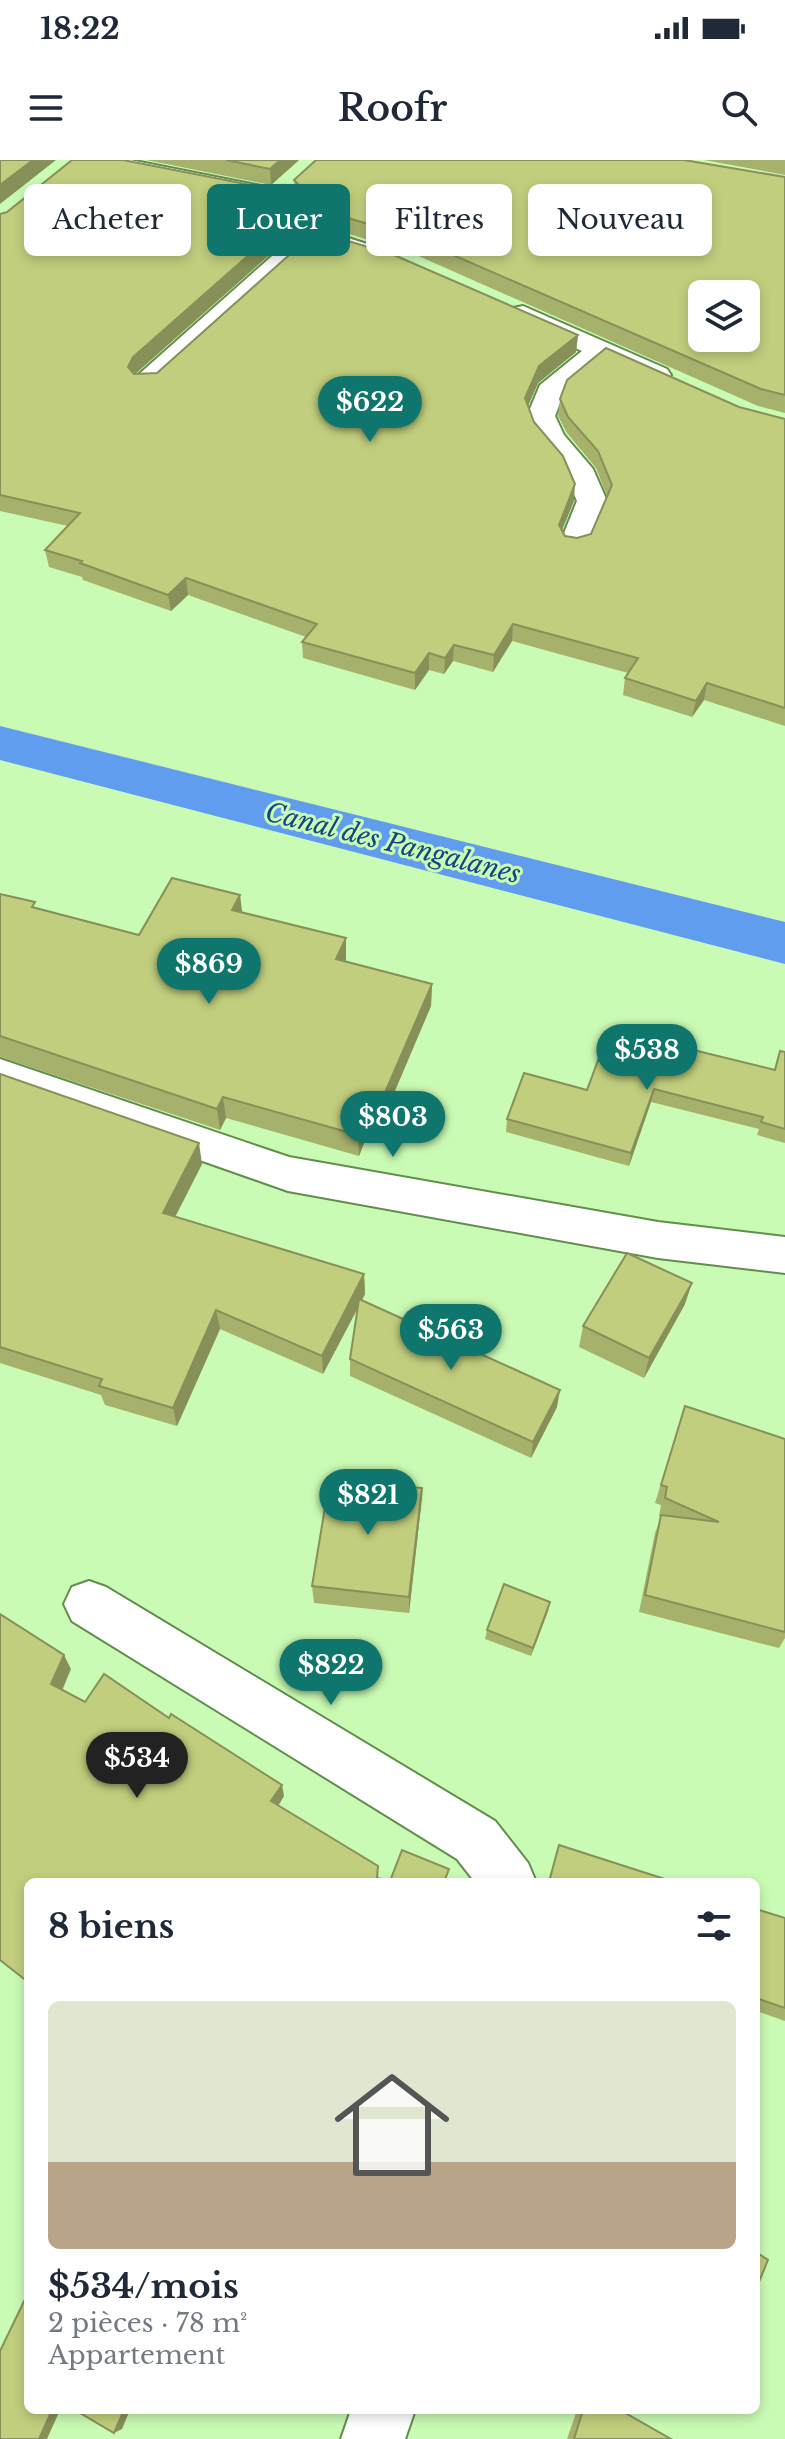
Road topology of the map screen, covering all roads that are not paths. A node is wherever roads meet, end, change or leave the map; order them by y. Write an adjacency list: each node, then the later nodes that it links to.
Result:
1 (92, 160): 3 (street)
2 (297, 178): 4 (street)
3 (215, 184)
4 (290, 184)
5 (350, 246): 7 (street)
6 (287, 256): 10 (street)
7 (391, 259)
8 (499, 303): 9 (street)
9 (600, 350): 11 (street); 12 (street)
10 (147, 382)
11 (680, 385)
12 (575, 543)
13 (0, 1074): 14 (street)
14 (785, 1255)
15 (89, 1604): 16 (street)
16 (506, 1878)
17 (382, 2414): 18 (street)
18 (373, 2439)

